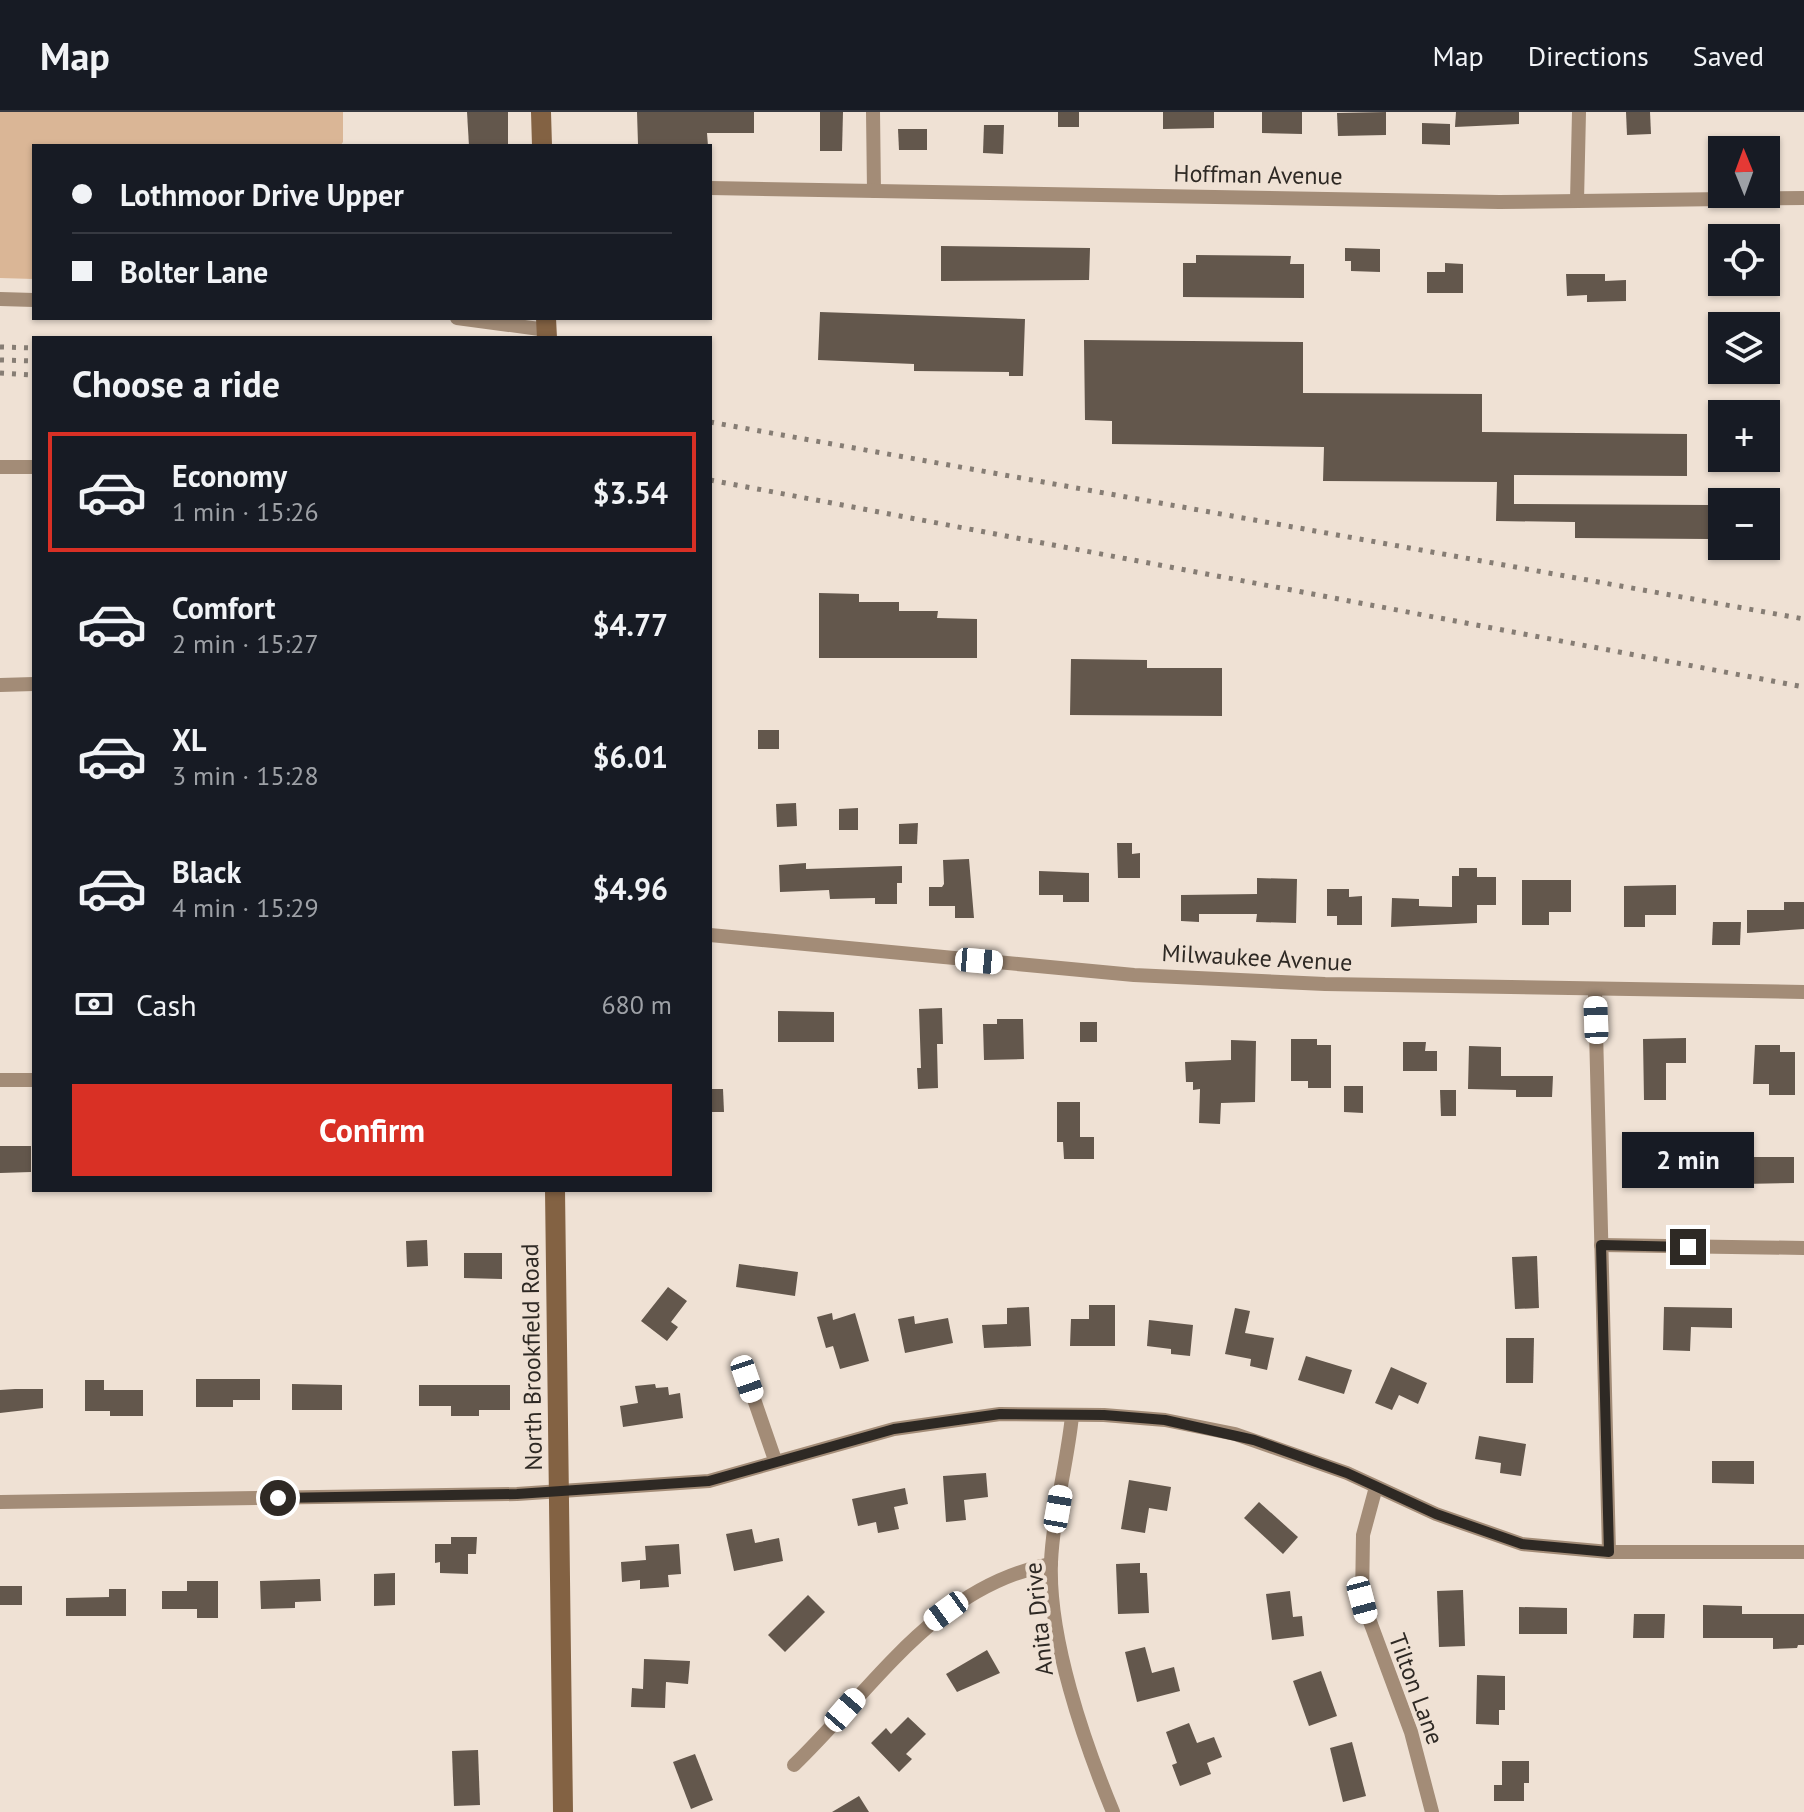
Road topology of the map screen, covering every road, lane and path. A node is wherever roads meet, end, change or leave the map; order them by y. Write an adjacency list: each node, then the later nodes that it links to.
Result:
1 (541, 112): 4 (street)
2 (873, 112): 6 (street)
3 (1579, 112): 8 (street)
4 (542, 144)
5 (712, 188): 6 (street, Hoffman Avenue)
6 (874, 191): 8 (street, Hoffman Avenue)
7 (1804, 198): 8 (street, Hoffman Avenue)
8 (1577, 201)
9 (0, 299): 10 (street)
10 (32, 300)
11 (473, 320): 12 (street)
12 (547, 329)
13 (0, 467): 14 (street)
14 (32, 467)
15 (32, 684): 16 (street)
16 (0, 685)
17 (712, 935): 18 (street, Milwaukee Avenue)
18 (1595, 990): 19 (street, Milwaukee Avenue); 23 (street)
19 (1804, 992)
20 (0, 1080): 21 (street)
21 (32, 1080)
22 (555, 1192): 29 (street, North Brookfield Road)
23 (1601, 1245): 24 (street); 31 (street)
24 (1804, 1248)
25 (747, 1379): 27 (street)
26 (1072, 1416): 27 (street); 28 (street); 33 (street, Anita Drive)
27 (775, 1460): 29 (street)
28 (1376, 1487): 31 (street); 37 (street, Tilton Lane)
29 (560, 1491): 30 (street); 35 (street, North Brookfield Road)
30 (0, 1502)
31 (1609, 1552): 32 (street)
32 (1804, 1552)
33 (1051, 1564): 34 (street); 36 (street, Anita Drive)
34 (794, 1765)
35 (563, 1812)
36 (1113, 1812)
37 (1432, 1812)

